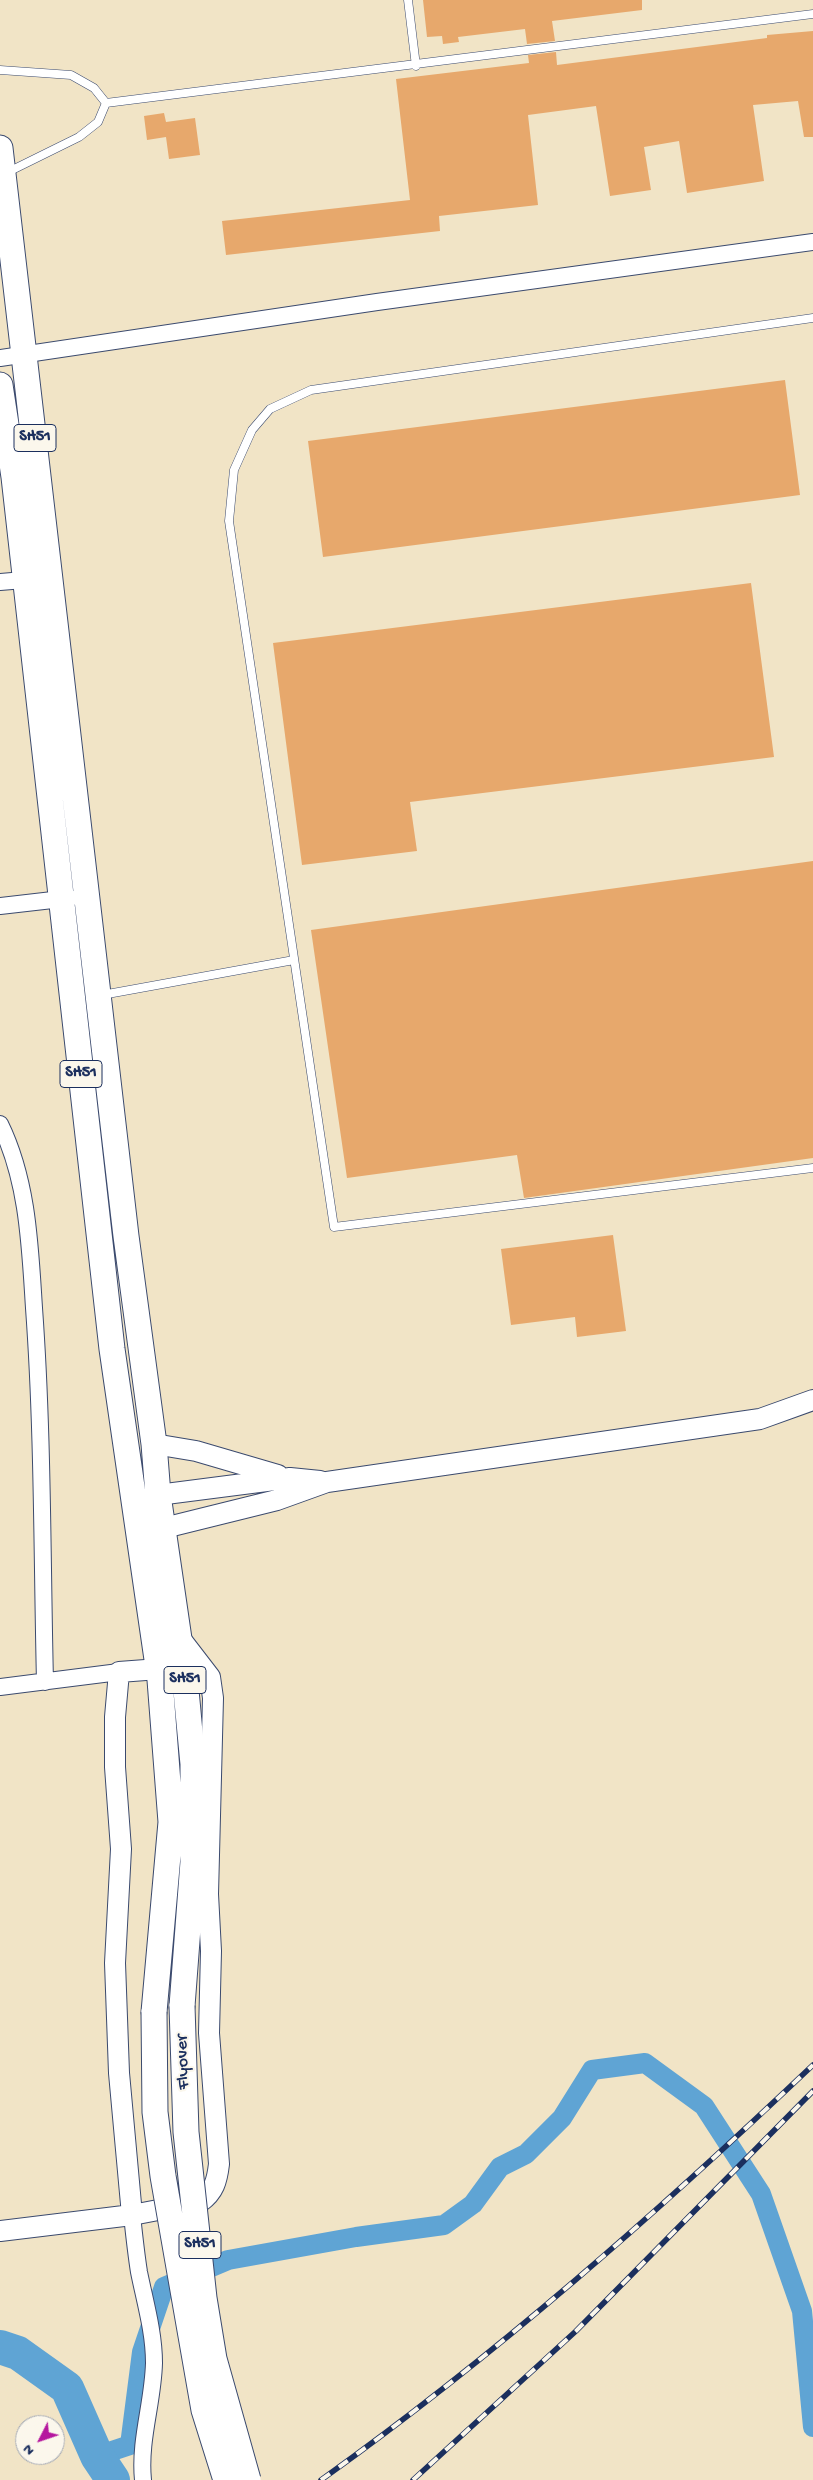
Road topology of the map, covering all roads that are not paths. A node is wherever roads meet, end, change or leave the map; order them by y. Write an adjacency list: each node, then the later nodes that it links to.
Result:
1 (408, 0): 3 (lane)
2 (813, 14): 3 (lane)
3 (416, 66): 5 (lane)
4 (0, 70): 5 (lane)
5 (106, 103): 7 (lane)
6 (0, 148): 7 (main road, SH51)
7 (2, 174): 10 (main road, SH51)
8 (813, 242): 10 (street)
9 (813, 318): 17 (lane)
10 (26, 355): 11 (street); 14 (main road, SH51)
11 (0, 358)
12 (1, 390): 13 (main road, SH51)
13 (12, 581): 15 (main road, SH51)
14 (86, 896): 15 (street); 18 (main road, SH51)
15 (61, 898): 16 (street); 28 (main road, SH51)
16 (0, 906)
17 (294, 960): 18 (lane); 20 (lane)
18 (100, 996): 22 (main road, SH51)
19 (0, 1124): 30 (street)
20 (813, 1168)
21 (813, 1400): 24 (street)
22 (154, 1444): 23 (street); 25 (main road, SH51)
23 (290, 1478): 24 (street); 25 (street)
24 (328, 1482): 26 (street)
25 (158, 1495): 26 (main road, SH51)
26 (164, 1528): 27 (main road, SH51)
27 (180, 1638): 32 (street); 36 (main road, Flyover / SH51, bridge)
28 (159, 1669): 29 (street); 35 (main road, Flyover / SH51, bridge)
29 (119, 1672): 30 (street); 32 (street)
30 (45, 1682): 31 (street)
31 (0, 1687)
32 (132, 2215): 33 (street); 34 (street)
33 (0, 2231)
34 (143, 2480)
35 (226, 2480)
36 (248, 2480)

